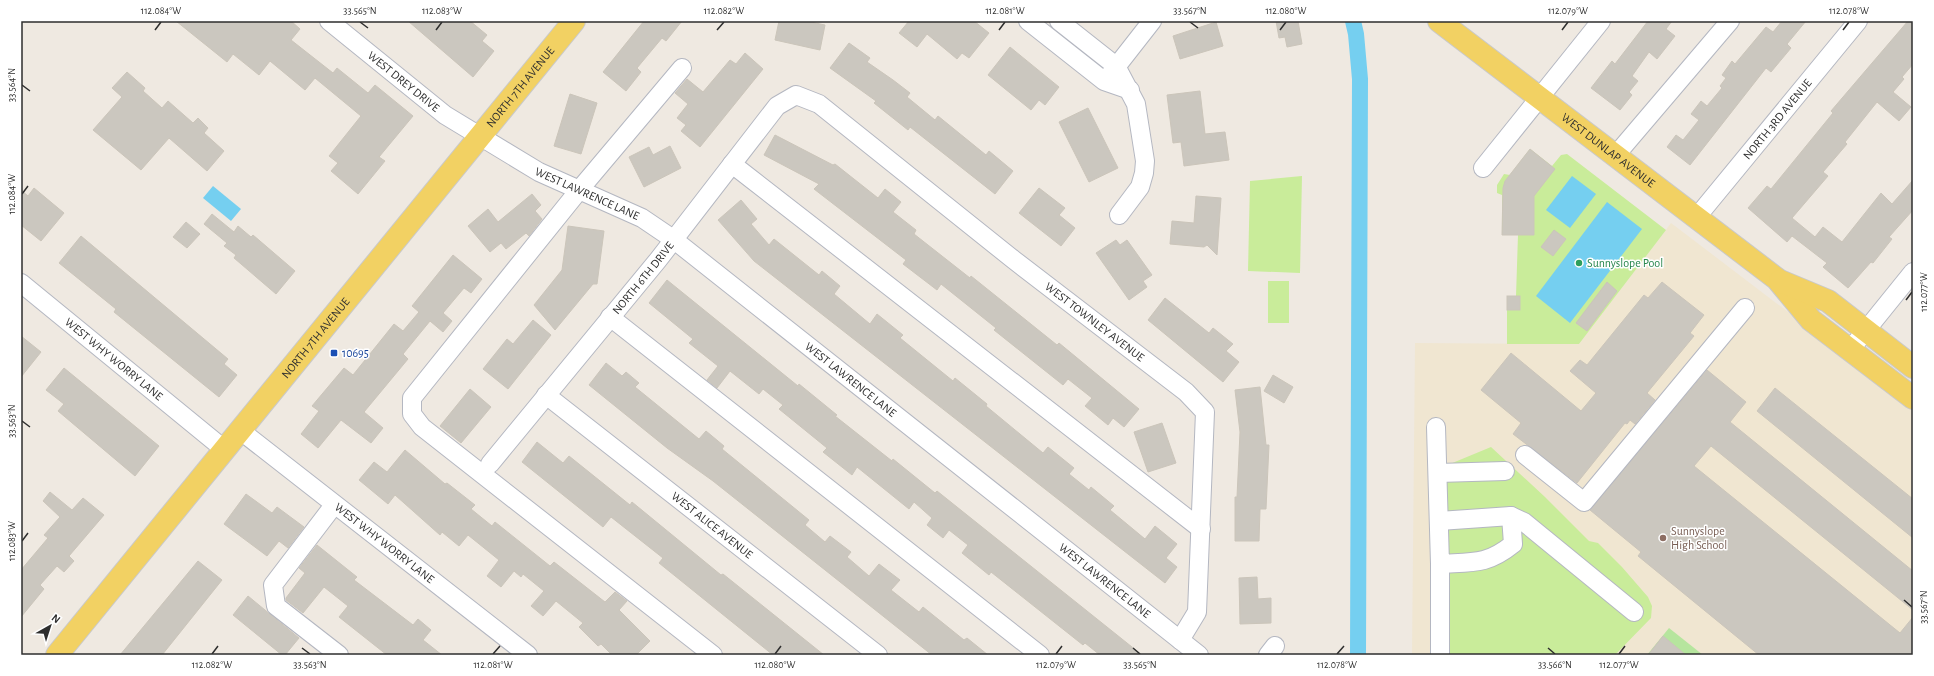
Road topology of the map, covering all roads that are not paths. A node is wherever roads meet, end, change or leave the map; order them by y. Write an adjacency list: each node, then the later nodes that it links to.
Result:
1 (328, 21): 16 (street, WEST DREY DRIVE)
2 (1028, 21): 12 (street)
3 (1059, 21): 10 (street)
4 (1152, 21): 10 (street)
5 (1439, 21): 15 (main road, WEST DUNLAP AVENUE)
6 (1601, 21): 15 (street)
7 (1730, 21): 17 (street)
8 (1858, 21): 22 (street, NORTH 3RD AVENUE)
9 (569, 23): 16 (main road, NORTH 7TH AVENUE)
10 (1116, 66): 12 (street); 13 (street)
11 (682, 68): 20 (street)
12 (1104, 81): 13 (street)
13 (1130, 90): 21 (street)
14 (796, 94): 18 (street, NORTH 6TH DRIVE); 44 (street, WEST TOWNLEY AVENUE)
15 (1538, 98): 17 (main road, WEST DUNLAP AVENUE); 19 (street)
16 (481, 137): 20 (street, WEST LAWRENCE LANE); 35 (main road, NORTH 7TH AVENUE)
17 (1615, 156): 22 (main road, WEST DUNLAP AVENUE)
18 (732, 164): 23 (street, NORTH 6TH DRIVE); 44 (street)
19 (1483, 168)
20 (580, 189): 23 (street, WEST LAWRENCE LANE); 51 (street)
21 (1119, 215)
22 (1696, 218): 25 (main road, WEST DUNLAP AVENUE)
23 (673, 239): 28 (street, NORTH 6TH DRIVE); 47 (street, WEST LAWRENCE LANE)
24 (1913, 272): 29 (street)
25 (1777, 280): 29 (main road, WEST DUNLAP AVENUE); 30 (main road, WEST DUNLAP AVENUE)
26 (21, 283): 36 (street, WEST WHY WORRY LANE)
27 (1745, 308): 37 (street)
28 (610, 317): 32 (street, NORTH 6TH DRIVE); 53 (street)
29 (1866, 330): 30 (street); 31 (main road, WEST DUNLAP AVENUE)
30 (1850, 350): 33 (main road, WEST DUNLAP AVENUE)
31 (1913, 367)
32 (546, 395): 38 (street, NORTH 6TH DRIVE); 52 (street, WEST ALICE AVENUE)
33 (1913, 398)
34 (1436, 427): 40 (street)
35 (241, 431): 36 (main road, NORTH 7TH AVENUE); 41 (street, WEST WHY WORRY LANE)
36 (225, 450): 48 (main road, NORTH 7TH AVENUE)
37 (1525, 455)
38 (490, 464)
39 (1505, 471): 40 (street)
40 (1438, 473): 43 (street)
41 (334, 504): 49 (street); 50 (street, WEST WHY WORRY LANE)
42 (1511, 516): 43 (street); 45 (street); 46 (street)
43 (1439, 521): 45 (street)
44 (1201, 529): 47 (street, WEST TOWNLEY AVENUE)
45 (1440, 564): 55 (street)
46 (1634, 612)
47 (1180, 640): 54 (street, WEST LAWRENCE LANE)
48 (57, 655)
49 (339, 655)
50 (528, 655)
51 (713, 655)
52 (878, 655)
53 (1040, 655)
54 (1199, 655)
55 (1440, 655)

